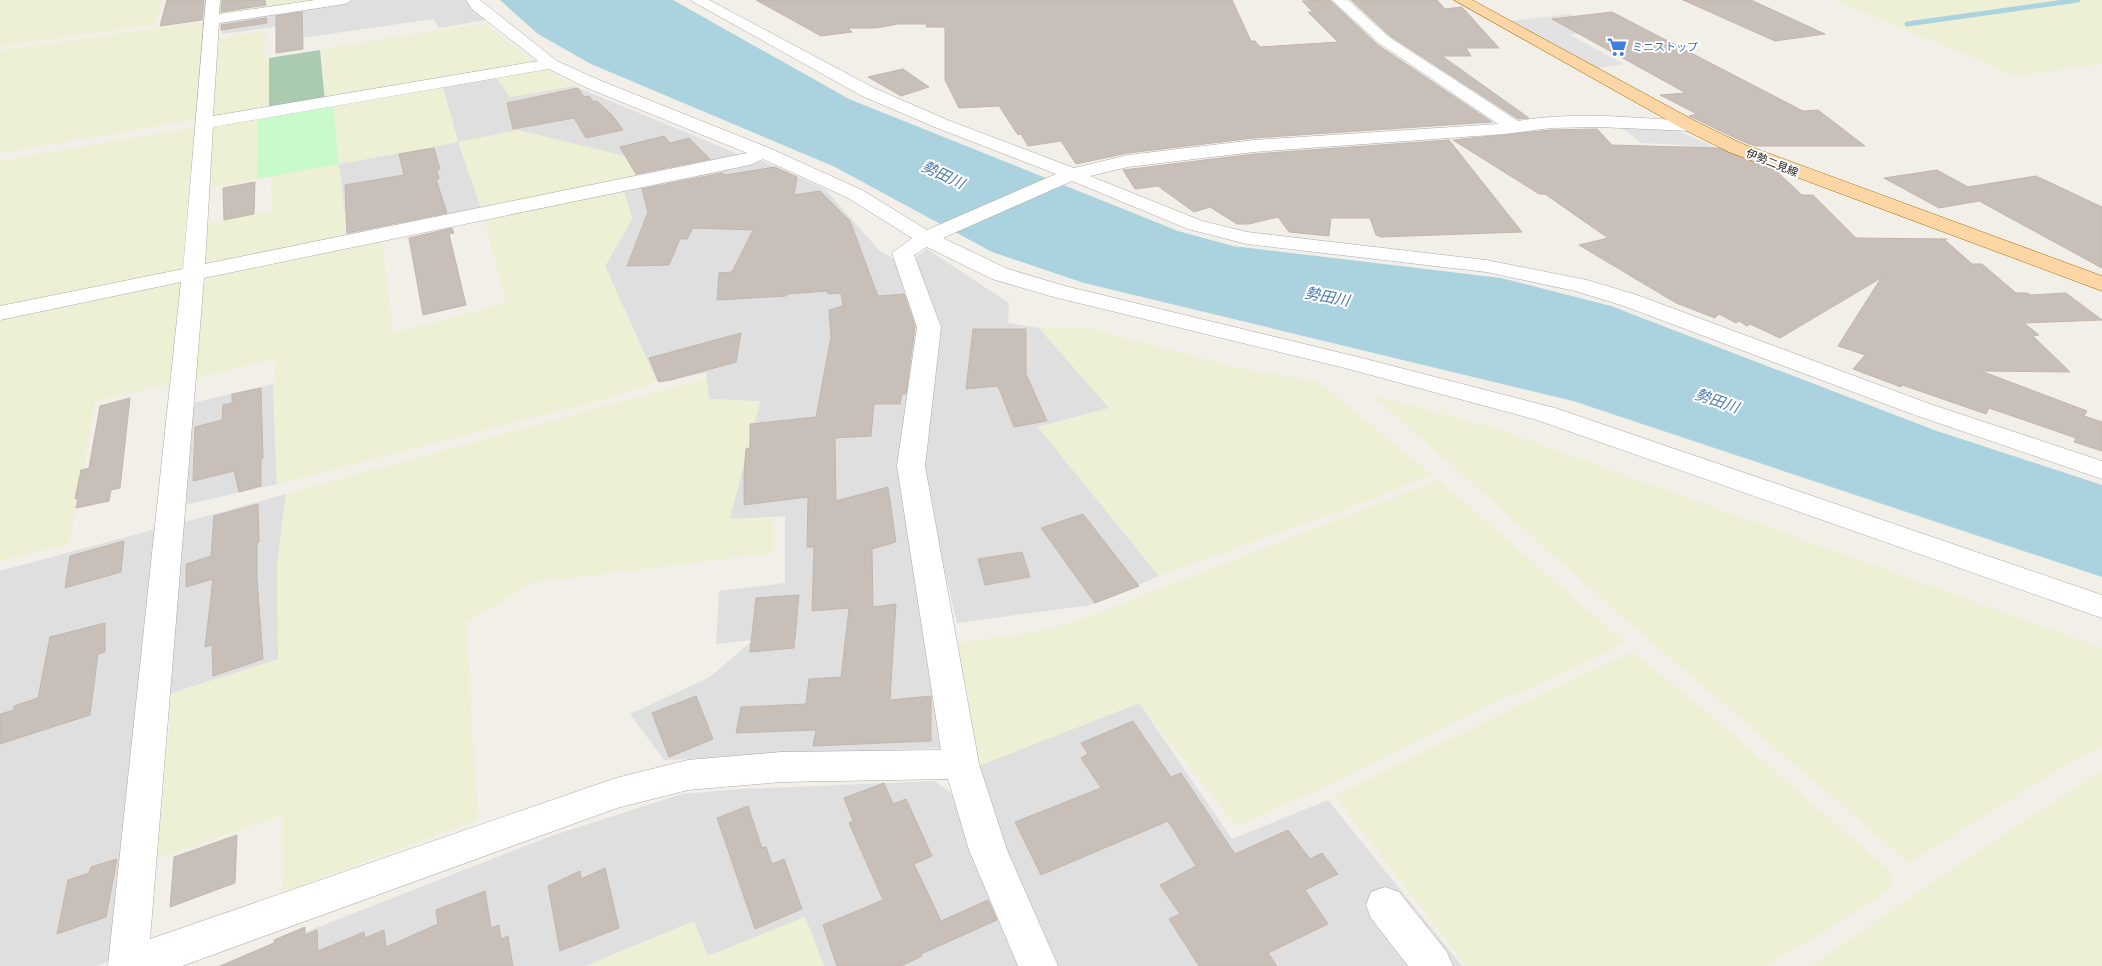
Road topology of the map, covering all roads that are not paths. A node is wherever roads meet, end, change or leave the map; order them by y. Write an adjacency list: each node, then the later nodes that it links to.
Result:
1 (213, 0): 7 (street)
2 (345, 0): 7 (street)
3 (473, 0): 8 (street)
4 (697, 0): 13 (street)
5 (1339, 0): 11 (street)
6 (1461, 0): 10 (main road, 伊勢二見線)
7 (213, 19): 9 (street)
8 (551, 64): 9 (street); 12 (street)
9 (205, 123): 15 (street)
10 (1691, 126): 11 (street); 16 (main road, 伊勢二見線)
11 (1514, 127): 13 (street)
12 (762, 152): 14 (street); 15 (street)
13 (1073, 174): 14 (street); 18 (street)
14 (928, 237): 19 (street); 20 (street)
15 (193, 275): 17 (street); 22 (street)
16 (2102, 284)
17 (0, 313)
18 (2102, 470)
19 (2102, 606)
20 (961, 764): 22 (street); 23 (street)
21 (1385, 905): 24 (street)
22 (128, 966)
23 (1038, 966)
24 (1433, 966)

